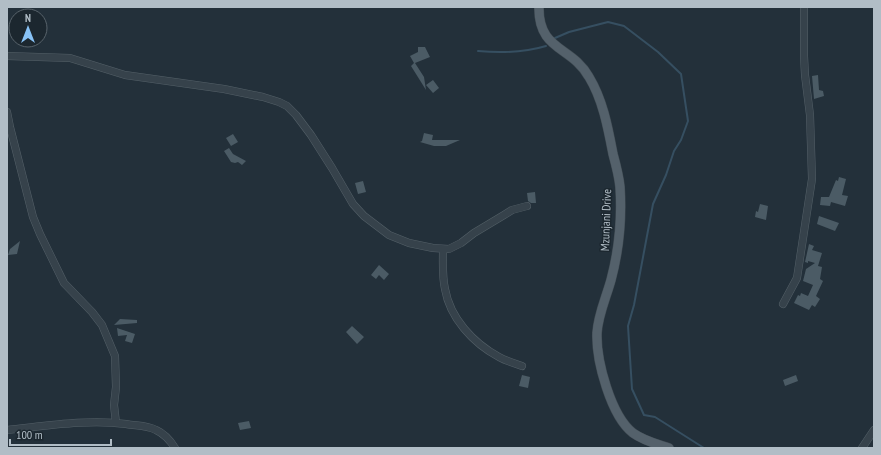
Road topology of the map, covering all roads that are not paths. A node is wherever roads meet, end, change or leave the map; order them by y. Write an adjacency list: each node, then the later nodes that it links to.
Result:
1 (539, 7): 13 (main road, Mzunjani Drive)
2 (804, 7): 7 (street)
3 (7, 56): 6 (street)
4 (7, 112): 9 (street)
5 (527, 206): 6 (street)
6 (442, 249): 8 (street)
7 (783, 304)
8 (522, 366)
9 (116, 423): 10 (street); 12 (street)
10 (7, 430)
11 (874, 430): 14 (street)
12 (175, 448)
13 (669, 448)
14 (862, 448)

